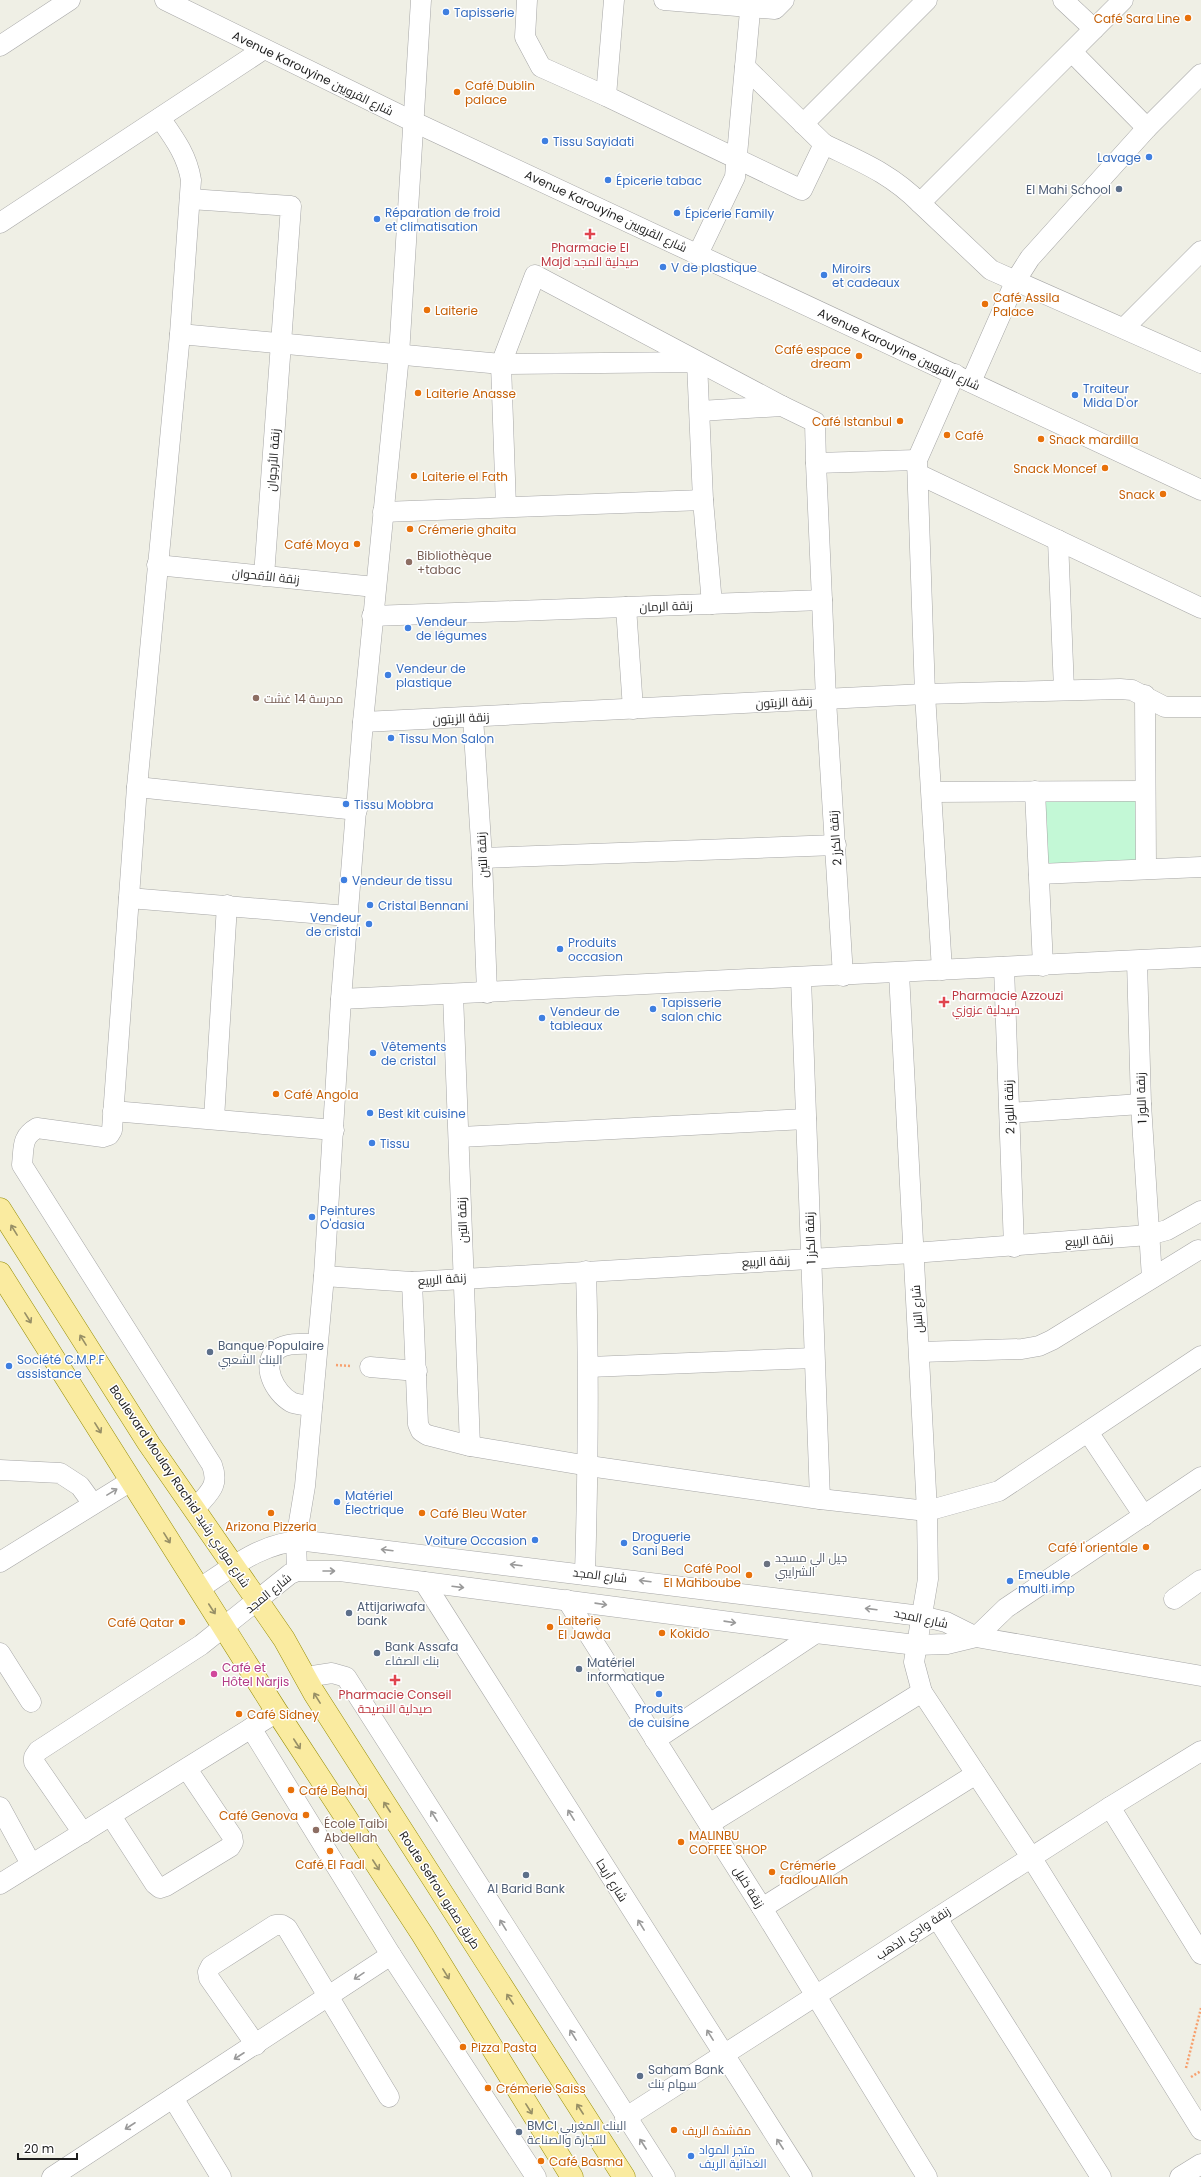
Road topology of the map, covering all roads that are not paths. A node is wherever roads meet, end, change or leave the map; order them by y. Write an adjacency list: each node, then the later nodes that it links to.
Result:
1 (70, 0): 13 (street)
2 (165, 0): 14 (street, Avenue Karouyine شارع القرويين)
3 (421, 0): 20 (street)
4 (527, 0): 18 (street)
5 (614, 0): 18 (street)
6 (664, 0): 11 (street)
7 (784, 0): 11 (street)
8 (926, 0): 21 (street)
9 (1063, 0): 12 (street)
10 (1123, 0): 12 (street)
11 (751, 4): 16 (street)
12 (1094, 29): 15 (street)
13 (0, 46)
14 (264, 48): 19 (street); 20 (street, Avenue Karouyine شارع القرويين)
15 (1072, 52): 22 (street); 26 (street)
16 (745, 67): 21 (street); 24 (street)
17 (1201, 74): 22 (street)
18 (606, 96): 24 (street)
19 (160, 118): 25 (street); 27 (street)
20 (412, 121): 29 (street, Avenue Karouyine شارع القرويين); 34 (street)
21 (803, 124): 23 (street)
22 (1147, 128): 30 (street)
23 (824, 144): 24 (street); 26 (street)
24 (737, 160): 29 (street)
25 (190, 199): 32 (street); 33 (street, زنقة الأرجوان)
26 (920, 203): 30 (street)
27 (0, 223)
28 (1201, 251): 31 (street)
29 (698, 254): 38 (street, Avenue Karouyine شارع القرويين)
30 (1016, 280): 31 (street); 38 (street)
31 (1124, 328): 36 (street)
32 (180, 334): 33 (street); 48 (street)
33 (282, 344): 34 (street); 49 (street, زنقة الأرجوان)
34 (399, 355): 37 (street); 46 (street)
35 (697, 362): 37 (street); 37 (street); 39 (street); 40 (street)
36 (1201, 363)
37 (502, 364): 45 (street)
38 (963, 378): 42 (street); 43 (street, Avenue Karouyine شارع القرويين)
39 (782, 406): 40 (street); 41 (street)
40 (700, 411): 44 (street)
41 (816, 463): 42 (street); 51 (street)
42 (918, 467): 47 (street); 57 (street)
43 (1201, 490)
44 (703, 500): 45 (street); 52 (street)
45 (506, 507): 46 (street)
46 (382, 512): 50 (street)
47 (1058, 540): 54 (street); 56 (street)
48 (157, 565): 49 (street, زنقة الأقحوان); 64 (street)
49 (264, 576): 50 (street, زنقة الأقحوان)
50 (375, 587): 55 (street)
51 (822, 600): 52 (street, زنقة الرمان); 59 (street, زنقة الكرز 2)
52 (712, 604): 53 (street, زنقة الرمان)
53 (626, 607): 55 (street, زنقة الرمان); 61 (street)
54 (1201, 608)
55 (372, 616): 63 (street)
56 (1064, 690): 57 (street, زنقة الزيتون); 58 (street, زنقة الزيتون)
57 (925, 694): 59 (street, زنقة الزيتون); 67 (street)
58 (1144, 695): 60 (street, زنقة الزيتون); 65 (street)
59 (826, 700): 61 (street, زنقة الزيتون); 69 (street, زنقة الكرز 2)
60 (1201, 707)
61 (633, 709): 62 (street, زنقة الزيتون)
62 (473, 717): 63 (street, زنقة الزيتون); 70 (street, زنقة التين)
63 (363, 722): 68 (street)
64 (137, 787): 68 (street); 74 (street)
65 (1145, 790): 66 (street); 72 (street)
66 (1035, 791): 67 (street); 73 (street)
67 (932, 792): 81 (street)
68 (357, 810): 76 (street)
69 (836, 845): 70 (street); 83 (street, زنقة الكرز 2)
70 (482, 858): 85 (street, زنقة التين)
71 (1201, 867): 72 (street)
72 (1146, 869): 73 (street)
73 (1039, 874): 79 (street)
74 (129, 898): 75 (street); 89 (street)
75 (227, 906): 76 (street); 91 (street)
76 (348, 916): 87 (street)
77 (1201, 957): 78 (street)
78 (1137, 961): 79 (street); 88 (street, زنقة اللوز 1)
79 (1043, 966): 80 (street)
80 (1004, 968): 81 (street); 90 (street, زنقة اللوز 2)
81 (942, 970): 82 (street)
82 (899, 973): 83 (street); 100 (street, شارع النبل)
83 (843, 976): 84 (street)
84 (801, 978): 85 (street); 92 (street, زنقة الكرز 1)
85 (487, 993): 86 (street)
86 (453, 994): 87 (street); 94 (street, زنقة التين)
87 (341, 999): 93 (street)
88 (1141, 1104): 90 (street); 98 (street, زنقة اللوز 1)
89 (113, 1111): 91 (street); 125 (street)
90 (1010, 1113): 99 (street, زنقة اللوز 2)
91 (214, 1119): 93 (street)
92 (806, 1119): 94 (street); 102 (street, زنقة الكرز 1)
93 (334, 1130): 104 (street)
94 (460, 1137): 105 (street, زنقة التين)
95 (0, 1209): 125 (main road, Boulevard Moulay Rachid شارع مولاي رشيد, one-way to 95)
96 (1201, 1211): 97 (street, زنقة الربيع)
97 (1182, 1223): 98 (street, زنقة الربيع); 101 (street)
98 (1149, 1235): 99 (street, زنقة الربيع); 106 (street, زنقة اللوز 1)
99 (1014, 1247): 100 (street, زنقة الربيع)
100 (913, 1253): 102 (street, زنقة الربيع); 110 (street, شارع النبل)
101 (1199, 1253): 106 (street)
102 (810, 1259): 103 (street, زنقة الربيع); 112 (street, زنقة الكرز 1)
103 (586, 1271): 105 (street, زنقة الربيع); 114 (street)
104 (324, 1276): 107 (street, زنقة الربيع); 109 (street)
105 (464, 1278): 107 (street, زنقة الربيع); 118 (street, زنقة التين)
106 (1152, 1278): 110 (street)
107 (412, 1282): 115 (street)
108 (3, 1286): 122 (main road, one-way to 122)
109 (317, 1344): 116 (street); 116 (street)
110 (920, 1352): 126 (street, شارع النبل)
111 (1201, 1356): 117 (street)
112 (814, 1358): 114 (street); 123 (street, زنقة الكرز 1)
113 (370, 1367): 115 (street)
114 (589, 1367): 119 (street)
115 (417, 1371): 118 (street)
116 (312, 1406): 128 (street)
117 (1088, 1432): 126 (street); 127 (street)
118 (470, 1446): 119 (street)
119 (588, 1466): 123 (street); 132 (street)
120 (0, 1470): 124 (street)
121 (1201, 1478): 127 (street)
122 (131, 1481): 124 (street, one-way to 122); 135 (main road, one-way to 135)
123 (820, 1499): 126 (street)
124 (92, 1504): 129 (street)
125 (195, 1509): 130 (main road, Boulevard Moulay Rachid شارع مولاي رشيد)
126 (927, 1511): 139 (street, شارع النبل)
127 (1144, 1516): 142 (street)
128 (296, 1540): 130 (street, شارع المجد); 131 (street); 132 (street, شارع المجد, one-way to 128)
129 (0, 1562)
130 (234, 1566): 135 (street, شارع المجد); 137 (main road, Boulevard Moulay Rachid شارع مولاي رشيد)
131 (297, 1571): 134 (street, شارع المجد, one-way to 134); 137 (street, شارع المجد)
132 (585, 1574): 139 (street, شارع المجد, one-way to 132)
133 (1201, 1580): 136 (street)
134 (424, 1582): 138 (street, شارع المجد, one-way to 138); 170 (street, شارع أريحا, one-way to 134)
135 (199, 1589): 140 (main road, one-way to 140)
136 (1174, 1599)
137 (259, 1600): 140 (street, شارع المجد); 146 (main road, Route Sefrou طريق صفرو)
138 (567, 1600): 141 (street, شارع المجد, one-way to 141); 151 (street, زنقة خليل)
139 (921, 1616): 142 (street, شارع المجد); 143 (street, شارع النبل)
140 (225, 1628): 149 (main road); 159 (street, شارع المجد)
141 (816, 1633): 143 (street, شارع المجد); 151 (street)
142 (976, 1637): 143 (street, شارع المجد); 145 (street)
143 (916, 1645): 147 (street, شارع النبل)
144 (0, 1653): 148 (street)
145 (1201, 1676)
146 (306, 1677): 173 (street, one-way to 146); 180 (main road, Route Sefrou طريق صفرو, one-way to 146)
147 (922, 1692): 154 (street, شارع النبل); 158 (street)
148 (31, 1702)
149 (277, 1712): 150 (street); 179 (main road, one-way to 179)
150 (251, 1728): 153 (street); 166 (street)
151 (655, 1740): 158 (street, زنقة خليل)
152 (1201, 1751): 155 (street, زنقة وادي الذهب)
153 (187, 1769): 157 (street); 157 (street)
154 (976, 1774): 160 (street, شارع النبل); 163 (street)
155 (1110, 1807): 160 (street, زنقة وادي الذهب); 165 (street)
156 (0, 1808): 161 (street)
157 (111, 1816): 159 (street)
158 (709, 1824): 163 (street, زنقة خليل)
159 (83, 1833): 161 (street)
160 (1031, 1857): 164 (street, زنقة وادي الذهب); 174 (street, شارع النبل)
161 (31, 1864): 162 (street)
162 (0, 1884)
163 (762, 1908): 168 (street, زنقة خليل)
164 (937, 1918): 168 (street, زنقة وادي الذهب); 184 (street)
165 (1201, 1954)
166 (392, 1955): 167 (street, one-way to 167); 178 (street)
167 (329, 1996): 169 (street); 169 (street); 171 (street)
168 (815, 1996): 170 (street, زنقة وادي الذهب); 183 (street, زنقة خليل)
169 (256, 2045): 172 (street, one-way to 172)
170 (723, 2056): 173 (street, زنقة وادي الذهب); 182 (street, شارع أريحا, one-way to 170)
171 (389, 2097)
172 (173, 2098): 176 (street, one-way to 176); 177 (street)
173 (625, 2118): 181 (street, one-way to 173)
174 (1201, 2130)
175 (1201, 2164): 185 (street)
176 (52, 2177)
177 (221, 2177)
178 (536, 2177)
179 (572, 2177)
180 (624, 2177)
181 (665, 2177)
182 (802, 2177)
183 (928, 2177)
184 (1101, 2177)
185 (1180, 2177)

